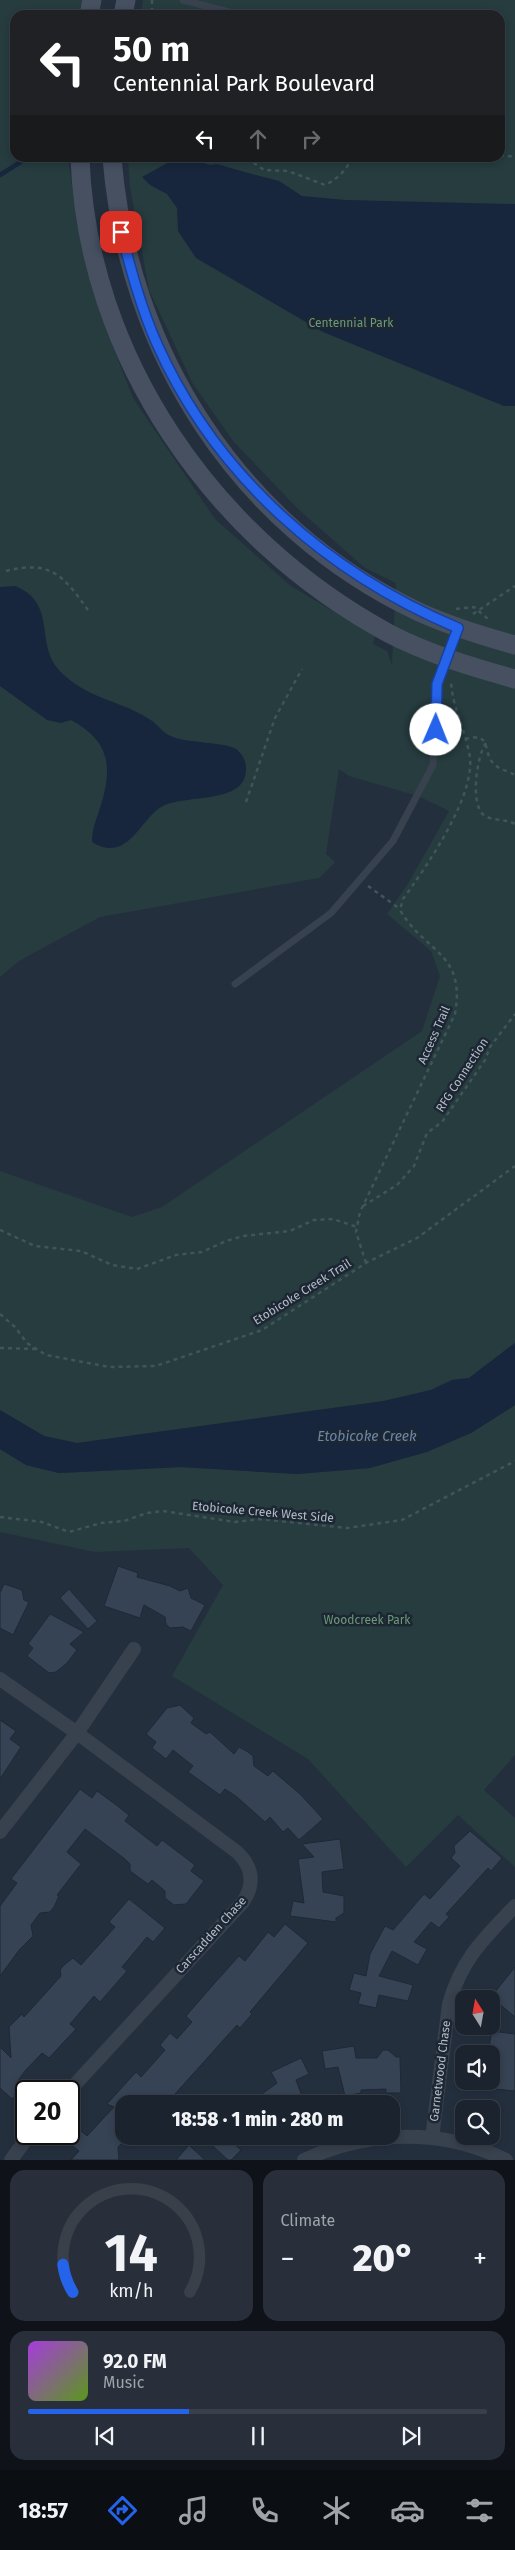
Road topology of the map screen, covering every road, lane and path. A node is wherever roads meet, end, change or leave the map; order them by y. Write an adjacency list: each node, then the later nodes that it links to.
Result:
1 (182, 0): 2 (lane)
2 (221, 10)
3 (80, 162): 14 (street)
4 (112, 162): 12 (street)
5 (253, 162): 6 (path)
6 (350, 162)
7 (6, 571): 11 (path)
8 (515, 586): 10 (path)
9 (451, 610): 10 (path)
10 (478, 610): 12 (path)
11 (90, 613)
12 (458, 628): 13 (street); 14 (lane)
13 (515, 646)
14 (447, 659): 16 (street); 17 (path); 22 (lane)
15 (302, 669): 20 (path)
16 (515, 679)
17 (465, 739): 18 (path); 23 (path)
18 (486, 743): 19 (path); 21 (path)
19 (515, 775)
20 (246, 802)
21 (515, 824)
22 (361, 880): 23 (path, Access Trail); 24 (lane)
23 (400, 910): 27 (path, Access Trail)
24 (235, 984)
25 (515, 1014): 27 (path, RFG Connection)
26 (515, 1166): 30 (path, Etobicoke Creek Trail)
27 (362, 1207): 28 (path, Access Trail)
28 (357, 1227): 29 (path); 30 (path, Access Trail)
29 (0, 1230)
30 (366, 1263): 33 (path, Etobicoke Creek Trail)
31 (0, 1314): 33 (path, Etobicoke Creek Trail)
32 (0, 1348): 33 (path)
33 (36, 1349)
34 (515, 1461): 35 (path, Etobicoke Creek West Side)
35 (0, 1517)
36 (134, 1649): 38 (street)
37 (0, 1679): 38 (street, Carscadden Chase)
38 (77, 1733): 39 (street); 41 (street, Carscadden Chase)
39 (0, 1832)
40 (515, 1906): 42 (street, Garnetwood Chase)
41 (79, 2080)
42 (432, 2138): 45 (street); 46 (street)
43 (22, 2145): 44 (street)
44 (11, 2160)
45 (304, 2160)
46 (506, 2160)

